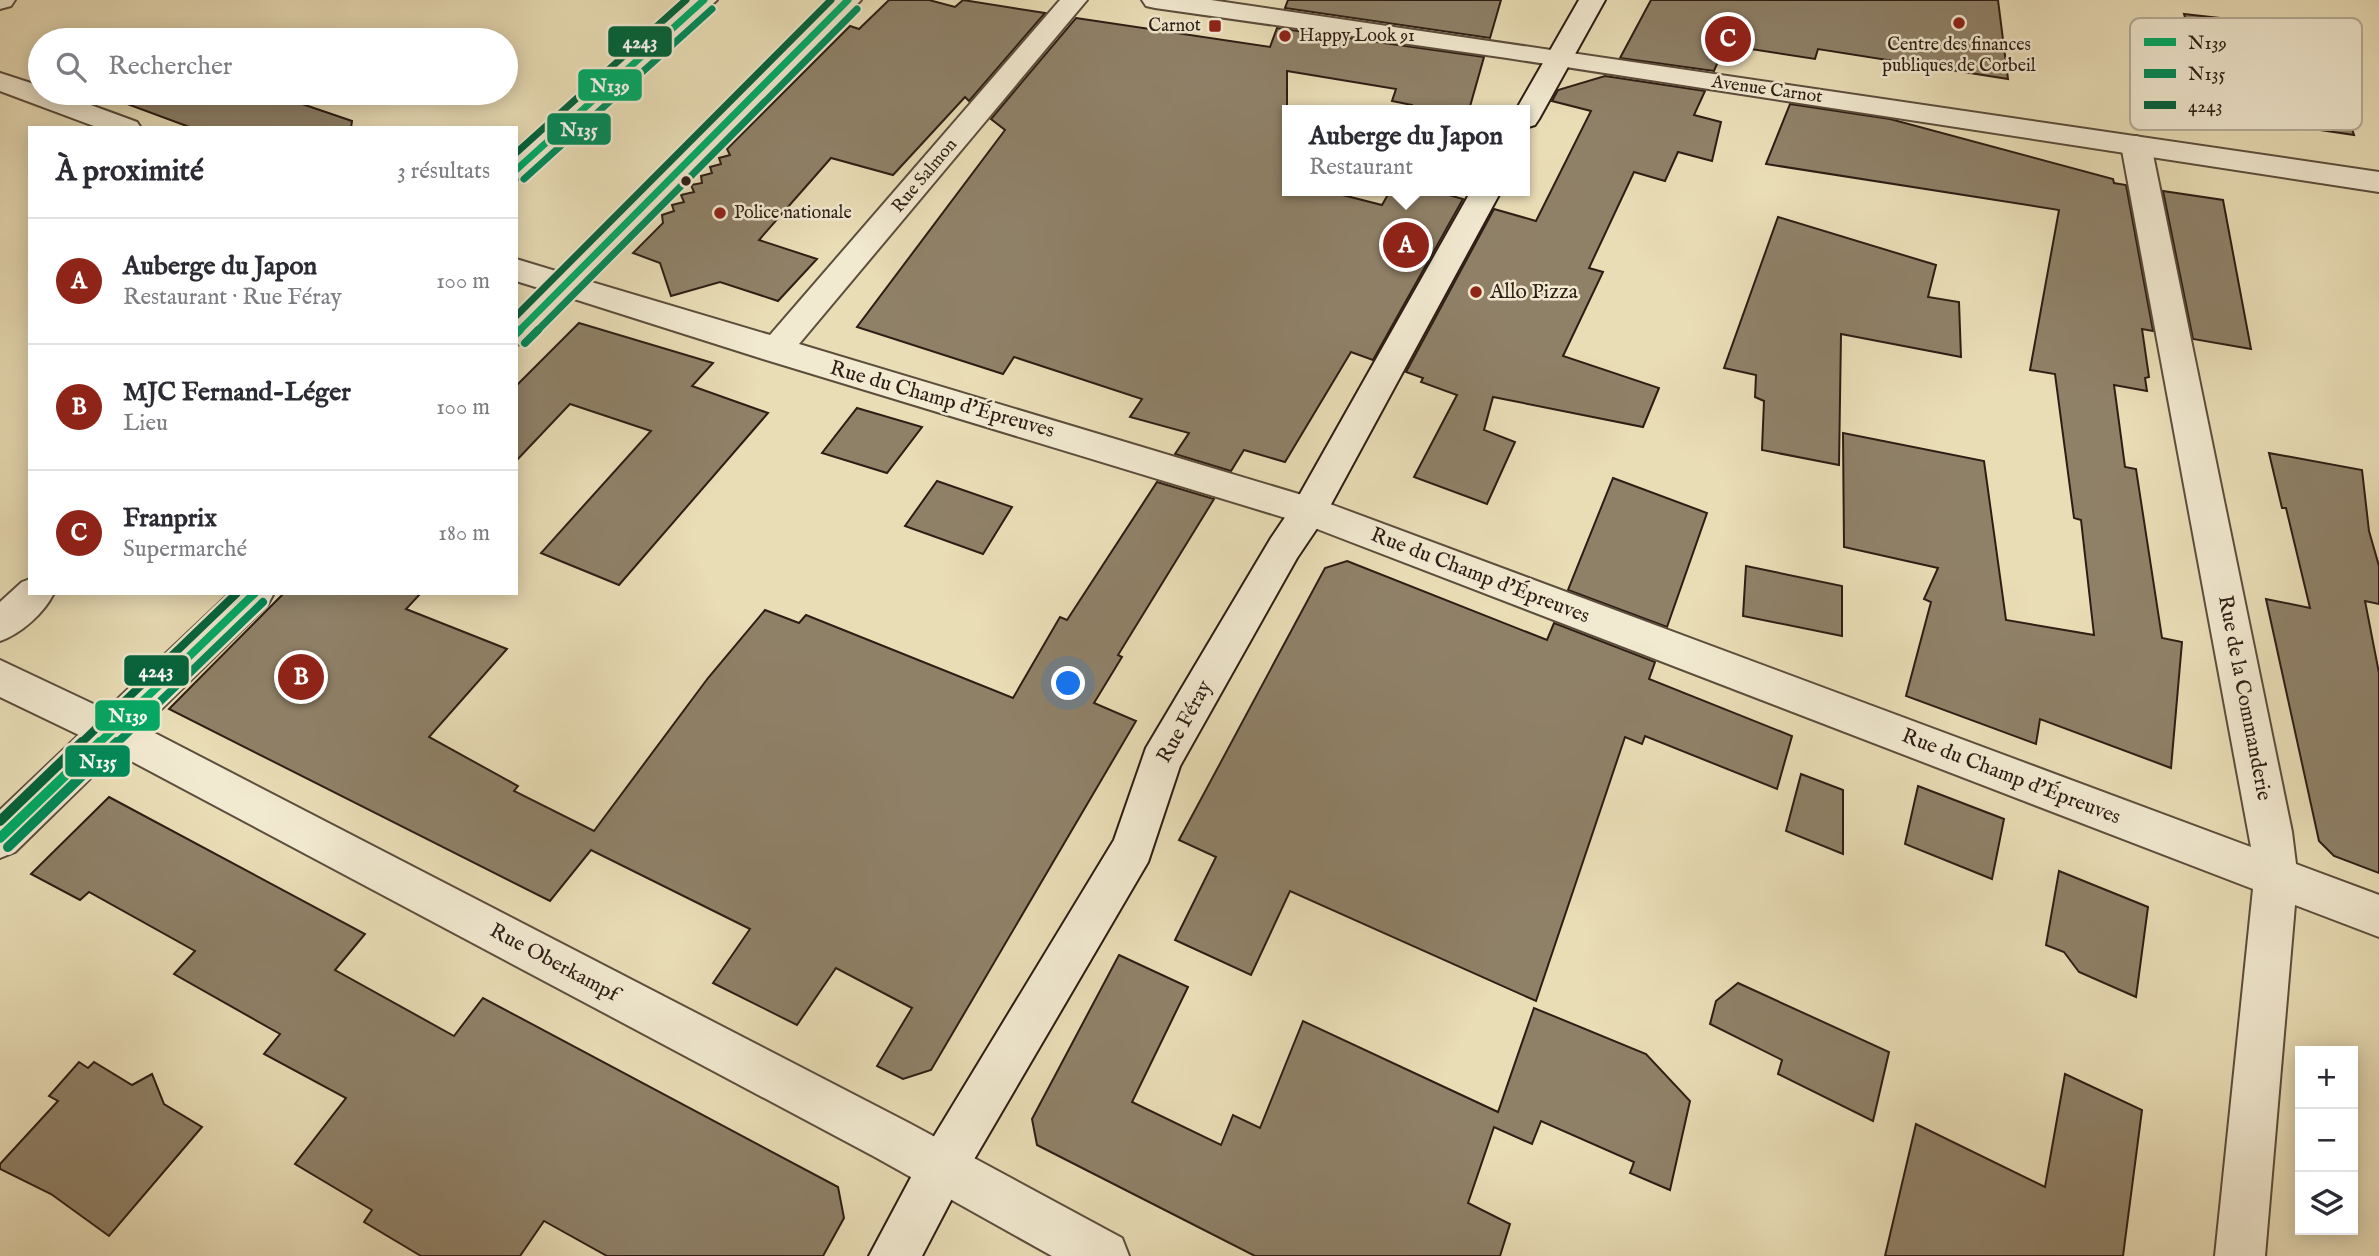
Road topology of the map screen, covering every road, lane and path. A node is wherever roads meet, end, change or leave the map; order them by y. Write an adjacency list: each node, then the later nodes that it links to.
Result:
1 (704, 0): 13 (street)
2 (848, 0): 17 (street)
3 (1074, 0): 19 (street, Rue Salmon)
4 (1155, 0): 6 (street, Avenue Carnot)
5 (1592, 0): 6 (street)
6 (1560, 58): 10 (street); 12 (street, Avenue Carnot)
7 (0, 81): 8 (street)
8 (28, 91)
9 (65, 105): 11 (street)
10 (1530, 111)
11 (122, 126)
12 (2136, 145): 14 (street, Avenue Carnot); 27 (street, Rue de la Commanderie)
13 (518, 168)
14 (2379, 182)
15 (1483, 196): 20 (street, Rue Féray)
16 (518, 271): 17 (street, Rue du Champ d'Épreuves)
17 (565, 286): 18 (street); 19 (street, Rue du Champ d'Épreuves)
18 (518, 332)
19 (775, 351): 20 (street, Rue du Champ d'Épreuves)
20 (1309, 511): 27 (street, Rue du Champ d'Épreuves); 29 (street, Rue Féray)
21 (33, 595): 23 (street)
22 (253, 595): 25 (street)
23 (0, 625)
24 (0, 677): 25 (street, Rue Oberkampf)
25 (110, 730): 26 (street); 29 (street, Rue Oberkampf)
26 (0, 838)
27 (2276, 878): 28 (street, Rue du Champ d'Épreuves); 32 (street, Rue de la Commanderie)
28 (2379, 916)
29 (942, 1168): 30 (street, Rue Féray); 31 (street, Rue Oberkampf)
30 (894, 1256)
31 (1104, 1256)
32 (2240, 1256)

